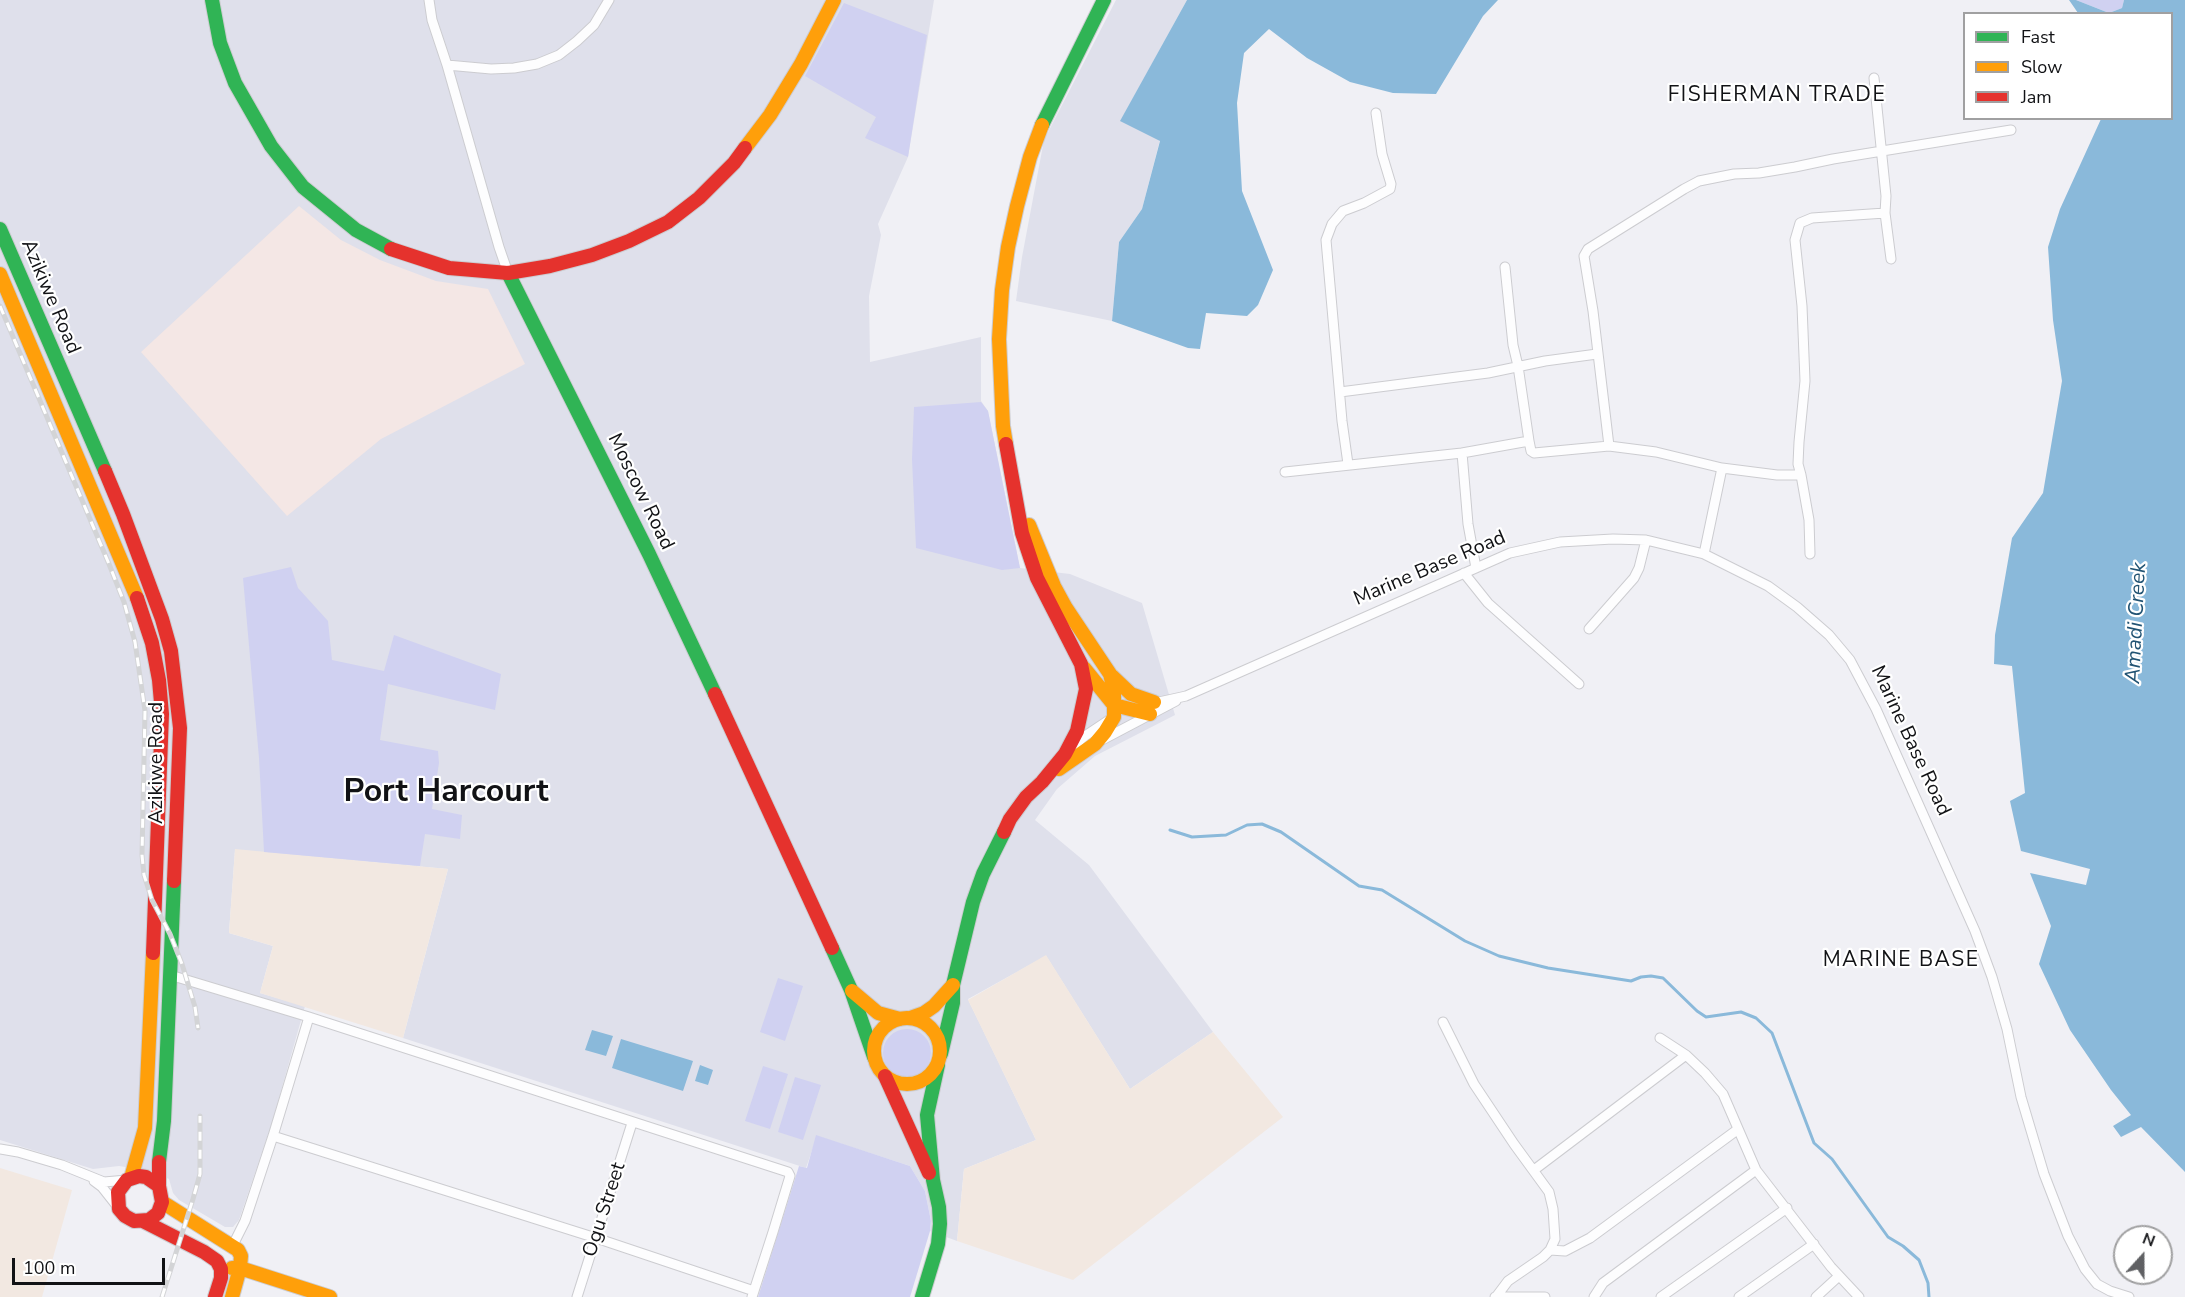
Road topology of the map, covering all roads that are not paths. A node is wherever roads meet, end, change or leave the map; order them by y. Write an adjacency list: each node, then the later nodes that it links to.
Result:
1 (212, 0): 15 (main road)
2 (429, 0): 6 (street, Moscow Road)
3 (609, 0): 6 (street)
4 (834, 0): 15 (main road)
5 (1104, 0): 27 (main road)
6 (447, 65): 15 (street, Moscow Road)
7 (1874, 78): 10 (street)
8 (1376, 112): 19 (street)
9 (2010, 130): 10 (street)
10 (1882, 152): 11 (street); 17 (street)
11 (1885, 213): 13 (street); 26 (street)
12 (0, 229): 42 (main road, Azikiwe Road)
13 (1891, 259)
14 (1505, 267): 18 (street)
15 (508, 273): 44 (main road, Moscow Road)
16 (0, 274): 60 (main road, Azikiwe Road)
17 (1597, 354): 18 (street); 21 (street)
18 (1518, 366): 19 (street); 20 (street)
19 (1340, 392): 23 (street)
20 (1529, 441): 21 (street); 22 (street)
21 (1609, 446): 24 (street)
22 (1462, 453): 23 (street); 31 (street)
23 (1348, 464): 25 (street)
24 (1722, 468): 26 (street); 29 (street)
25 (1285, 472)
26 (1801, 475): 30 (street)
27 (1014, 488): 34 (main road); 35 (main road)
28 (1646, 540): 29 (street, Marine Base Road); 31 (street, Marine Base Road); 33 (street)
29 (1704, 554): 87 (street, Marine Base Road)
30 (1810, 554)
31 (1476, 568): 32 (street, Marine Base Road)
32 (1464, 573): 36 (street); 37 (street, Marine Base Road)
33 (1589, 629)
34 (1081, 664): 38 (main road); 40 (main road)
35 (1110, 674): 37 (main road); 38 (main road)
36 (1579, 684)
37 (1152, 708): 38 (main road); 39 (street, Marine Base Road)
38 (1114, 711): 39 (main road); 40 (street)
39 (1095, 744): 41 (main road)
40 (1065, 754): 41 (main road)
41 (1042, 782): 43 (main road)
42 (170, 975): 45 (street); 62 (main road, Azikiwe Road)
43 (952, 985): 46 (main road); 51 (main road)
44 (851, 990): 46 (main road, Moscow Road); 50 (main road, Moscow Road)
45 (309, 1017): 53 (street); 55 (street)
46 (905, 1018): 50 (main road); 51 (main road)
47 (1443, 1022): 57 (street)
48 (1660, 1038): 49 (street)
49 (1686, 1055): 54 (street); 57 (street)
50 (874, 1057): 52 (main road)
51 (939, 1060): 52 (main road); 61 (main road)
52 (885, 1076): 61 (main road)
53 (632, 1123): 67 (street, Ogu Street); 74 (street)
54 (1737, 1130): 58 (street); 70 (street)
55 (273, 1136): 67 (street); 69 (street)
56 (0, 1149): 59 (street)
57 (1534, 1170): 70 (street)
58 (1756, 1170): 64 (street); 82 (street)
59 (90, 1178): 60 (street); 65 (street)
60 (130, 1179): 62 (main road); 65 (main road)
61 (933, 1180): 79 (main road)
62 (159, 1186): 63 (main road)
63 (162, 1202): 66 (main road); 69 (main road)
64 (1787, 1208): 68 (street); 83 (street)
65 (120, 1209): 66 (main road)
66 (143, 1221): 72 (main road)
67 (596, 1238): 74 (street); 78 (street, Ogu Street)
68 (1814, 1244): 73 (street); 84 (street)
69 (232, 1245): 71 (main road)
70 (1550, 1250): 80 (street)
71 (240, 1268): 72 (main road); 76 (main road); 77 (main road)
72 (221, 1269): 75 (main road)
73 (1839, 1276): 85 (street); 86 (street)
74 (753, 1294)
75 (215, 1297)
76 (232, 1297)
77 (330, 1297)
78 (577, 1297)
79 (922, 1297)
80 (1495, 1297): 81 (street)
81 (1545, 1297)
82 (1594, 1297)
83 (1661, 1297)
84 (1739, 1297)
85 (1816, 1297)
86 (1859, 1297)
87 (2129, 1297)

